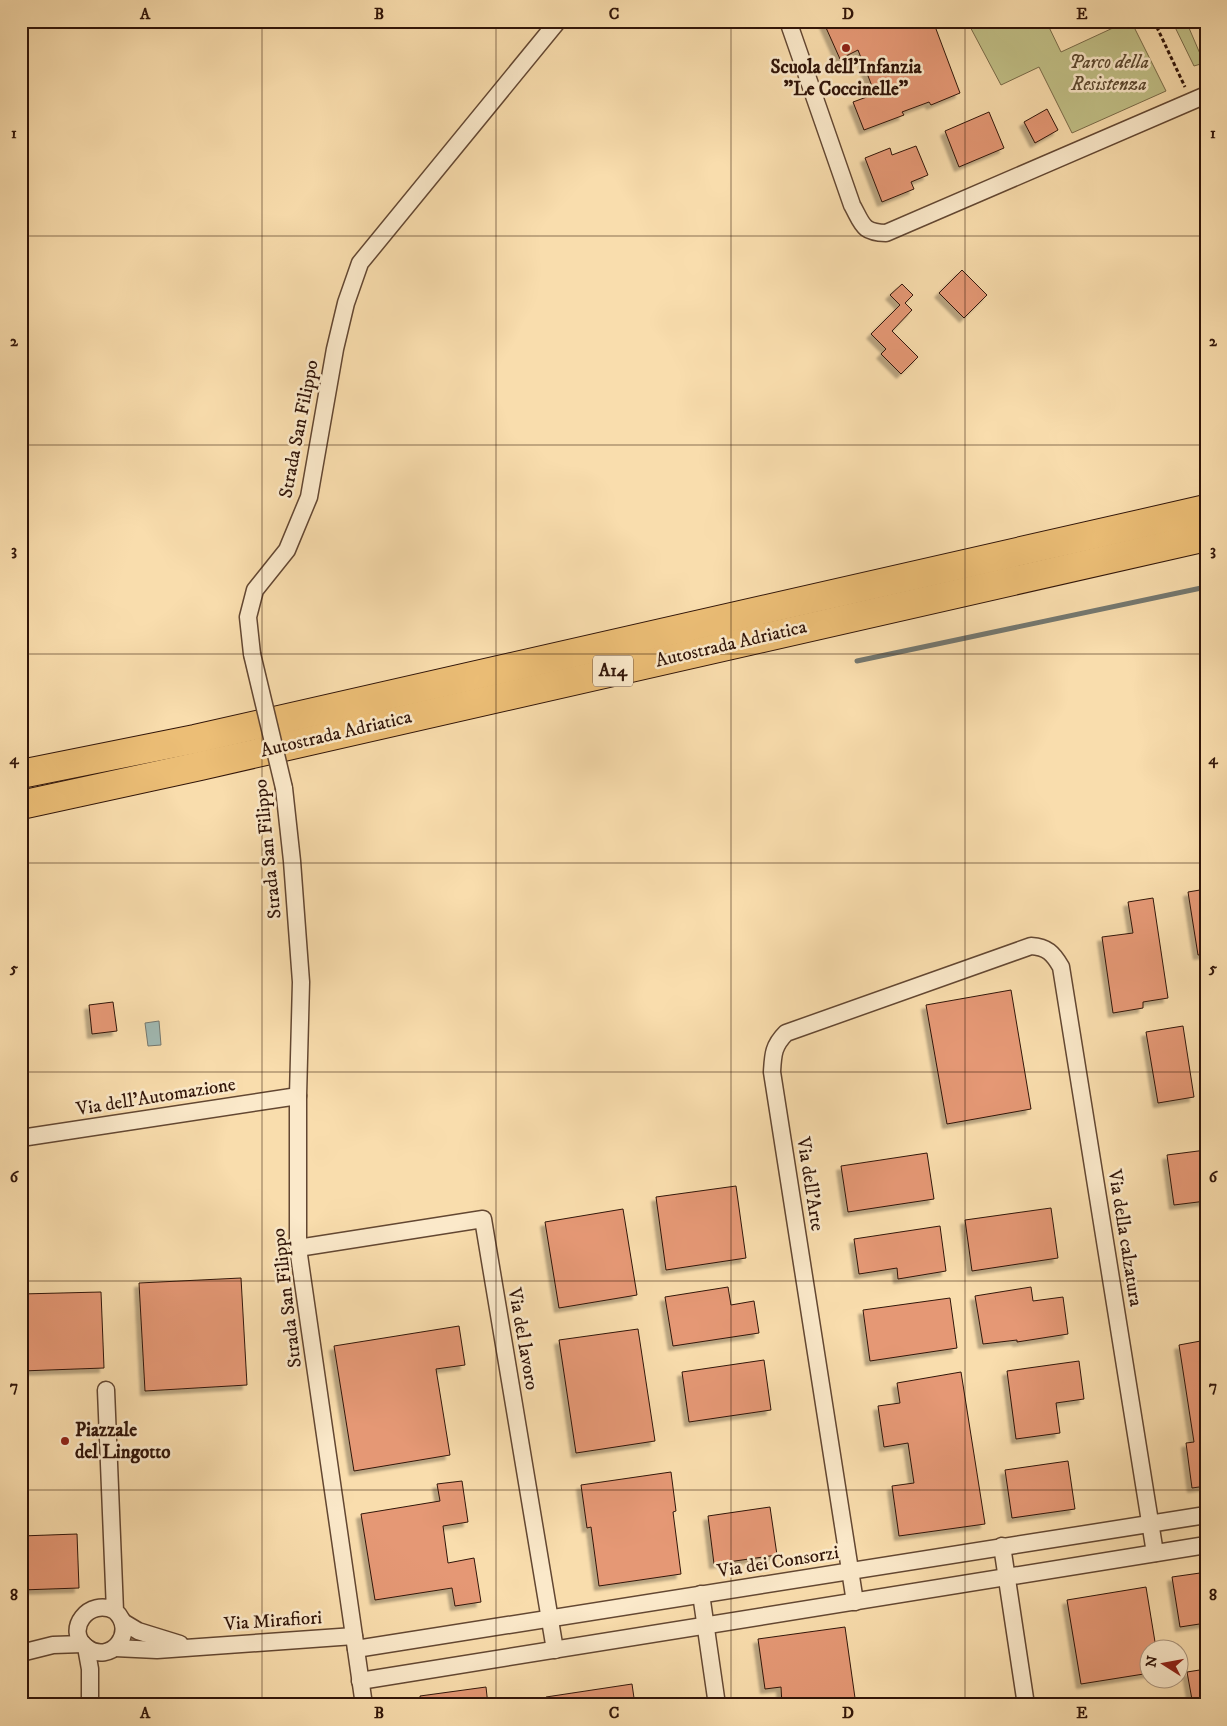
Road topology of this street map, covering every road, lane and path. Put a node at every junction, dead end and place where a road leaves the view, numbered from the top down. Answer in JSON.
{"nodes":[{"id":1,"x":558,"y":21,"type":"edge"},
{"id":2,"x":788,"y":21,"type":"edge"},
{"id":3,"x":1154,"y":21,"type":"edge"},
{"id":4,"x":1198,"y":98,"type":"edge"},
{"id":5,"x":1206,"y":509,"type":"edge"},
{"id":6,"x":1206,"y":537,"type":"edge"},
{"id":7,"x":21,"y":774,"type":"edge"},
{"id":8,"x":21,"y":805,"type":"edge"},
{"id":9,"x":1031,"y":946,"type":"joint"},
{"id":10,"x":298,"y":1096,"type":"junction"},
{"id":11,"x":21,"y":1138,"type":"edge"},
{"id":12,"x":298,"y":1248,"type":"junction"},
{"id":13,"x":106,"y":1390,"type":"dead end"},
{"id":14,"x":1206,"y":1515,"type":"edge"},
{"id":15,"x":1151,"y":1524,"type":"junction"},
{"id":16,"x":1206,"y":1545,"type":"edge"},
{"id":17,"x":1002,"y":1546,"type":"junction"},
{"id":18,"x":1155,"y":1553,"type":"junction"},
{"id":19,"x":850,"y":1571,"type":"junction"},
{"id":20,"x":1007,"y":1577,"type":"junction"},
{"id":21,"x":700,"y":1594,"type":"junction"},
{"id":22,"x":855,"y":1602,"type":"junction"},
{"id":23,"x":114,"y":1609,"type":"junction"},
{"id":24,"x":550,"y":1618,"type":"junction"},
{"id":25,"x":80,"y":1622,"type":"junction"},
{"id":26,"x":705,"y":1626,"type":"junction"},
{"id":27,"x":355,"y":1643,"type":"junction"},
{"id":28,"x":53,"y":1645,"type":"junction"},
{"id":29,"x":195,"y":1647,"type":"junction"},
{"id":30,"x":96,"y":1648,"type":"junction"},
{"id":31,"x":555,"y":1650,"type":"junction"},
{"id":32,"x":21,"y":1653,"type":"edge"},
{"id":33,"x":360,"y":1681,"type":"junction"},
{"id":34,"x":90,"y":1705,"type":"edge"},
{"id":35,"x":364,"y":1705,"type":"edge"},
{"id":36,"x":717,"y":1705,"type":"edge"},
{"id":37,"x":1026,"y":1705,"type":"edge"}],
"edges":[{"from":1,"to":10,"type":"street","name":"Strada San Filippo","bridge":true},
{"from":2,"to":4,"type":"street"},
{"from":3,"to":4,"type":"path"},
{"from":5,"to":7,"type":"highway","name":"Autostrada Adriatica","number":"A14"},
{"from":6,"to":8,"type":"highway","name":"Autostrada Adriatica","number":"A14"},
{"from":9,"to":15,"type":"street","name":"Via della calzatura"},
{"from":9,"to":19,"type":"street","name":"Via dell'Arte"},
{"from":10,"to":11,"type":"street","name":"Via dell'Automazione"},
{"from":10,"to":12,"type":"street","name":"Strada San Filippo"},
{"from":12,"to":24,"type":"street","name":"Via del lavoro"},
{"from":12,"to":27,"type":"street","name":"Strada San Filippo"},
{"from":13,"to":23,"type":"street"},
{"from":14,"to":15,"type":"street","name":"Via dei Consorzi"},
{"from":15,"to":17,"type":"street","name":"Via dei Consorzi"},
{"from":15,"to":18,"type":"street","name":"Via della calzatura"},
{"from":16,"to":18,"type":"street"},
{"from":17,"to":19,"type":"street","name":"Via dei Consorzi"},
{"from":17,"to":20,"type":"street"},
{"from":18,"to":20,"type":"street"},
{"from":19,"to":21,"type":"street","name":"Via dei Consorzi"},
{"from":19,"to":22,"type":"street","name":"Via dell'Arte"},
{"from":20,"to":22,"type":"street"},
{"from":20,"to":37,"type":"street"},
{"from":21,"to":24,"type":"street","name":"Via dei Consorzi"},
{"from":21,"to":26,"type":"street"},
{"from":22,"to":26,"type":"street"},
{"from":23,"to":25,"type":"street"},
{"from":23,"to":29,"type":"street","name":"Via Mirafiori"},
{"from":23,"to":30,"type":"street"},
{"from":24,"to":27,"type":"street","name":"Via dei Consorzi"},
{"from":24,"to":31,"type":"street","name":"Via del lavoro"},
{"from":25,"to":28,"type":"street","name":"Via Mirafiori"},
{"from":25,"to":30,"type":"street"},
{"from":26,"to":31,"type":"street"},
{"from":26,"to":36,"type":"street"},
{"from":27,"to":29,"type":"street","name":"Via Mirafiori"},
{"from":27,"to":33,"type":"street","name":"Strada San Filippo"},
{"from":28,"to":30,"type":"street","name":"Via Mirafiori"},
{"from":28,"to":32,"type":"street","name":"Via Mirafiori"},
{"from":29,"to":30,"type":"street","name":"Via Mirafiori"},
{"from":30,"to":34,"type":"street"},
{"from":31,"to":33,"type":"street"},
{"from":33,"to":35,"type":"street","name":"Strada San Filippo"}]}
